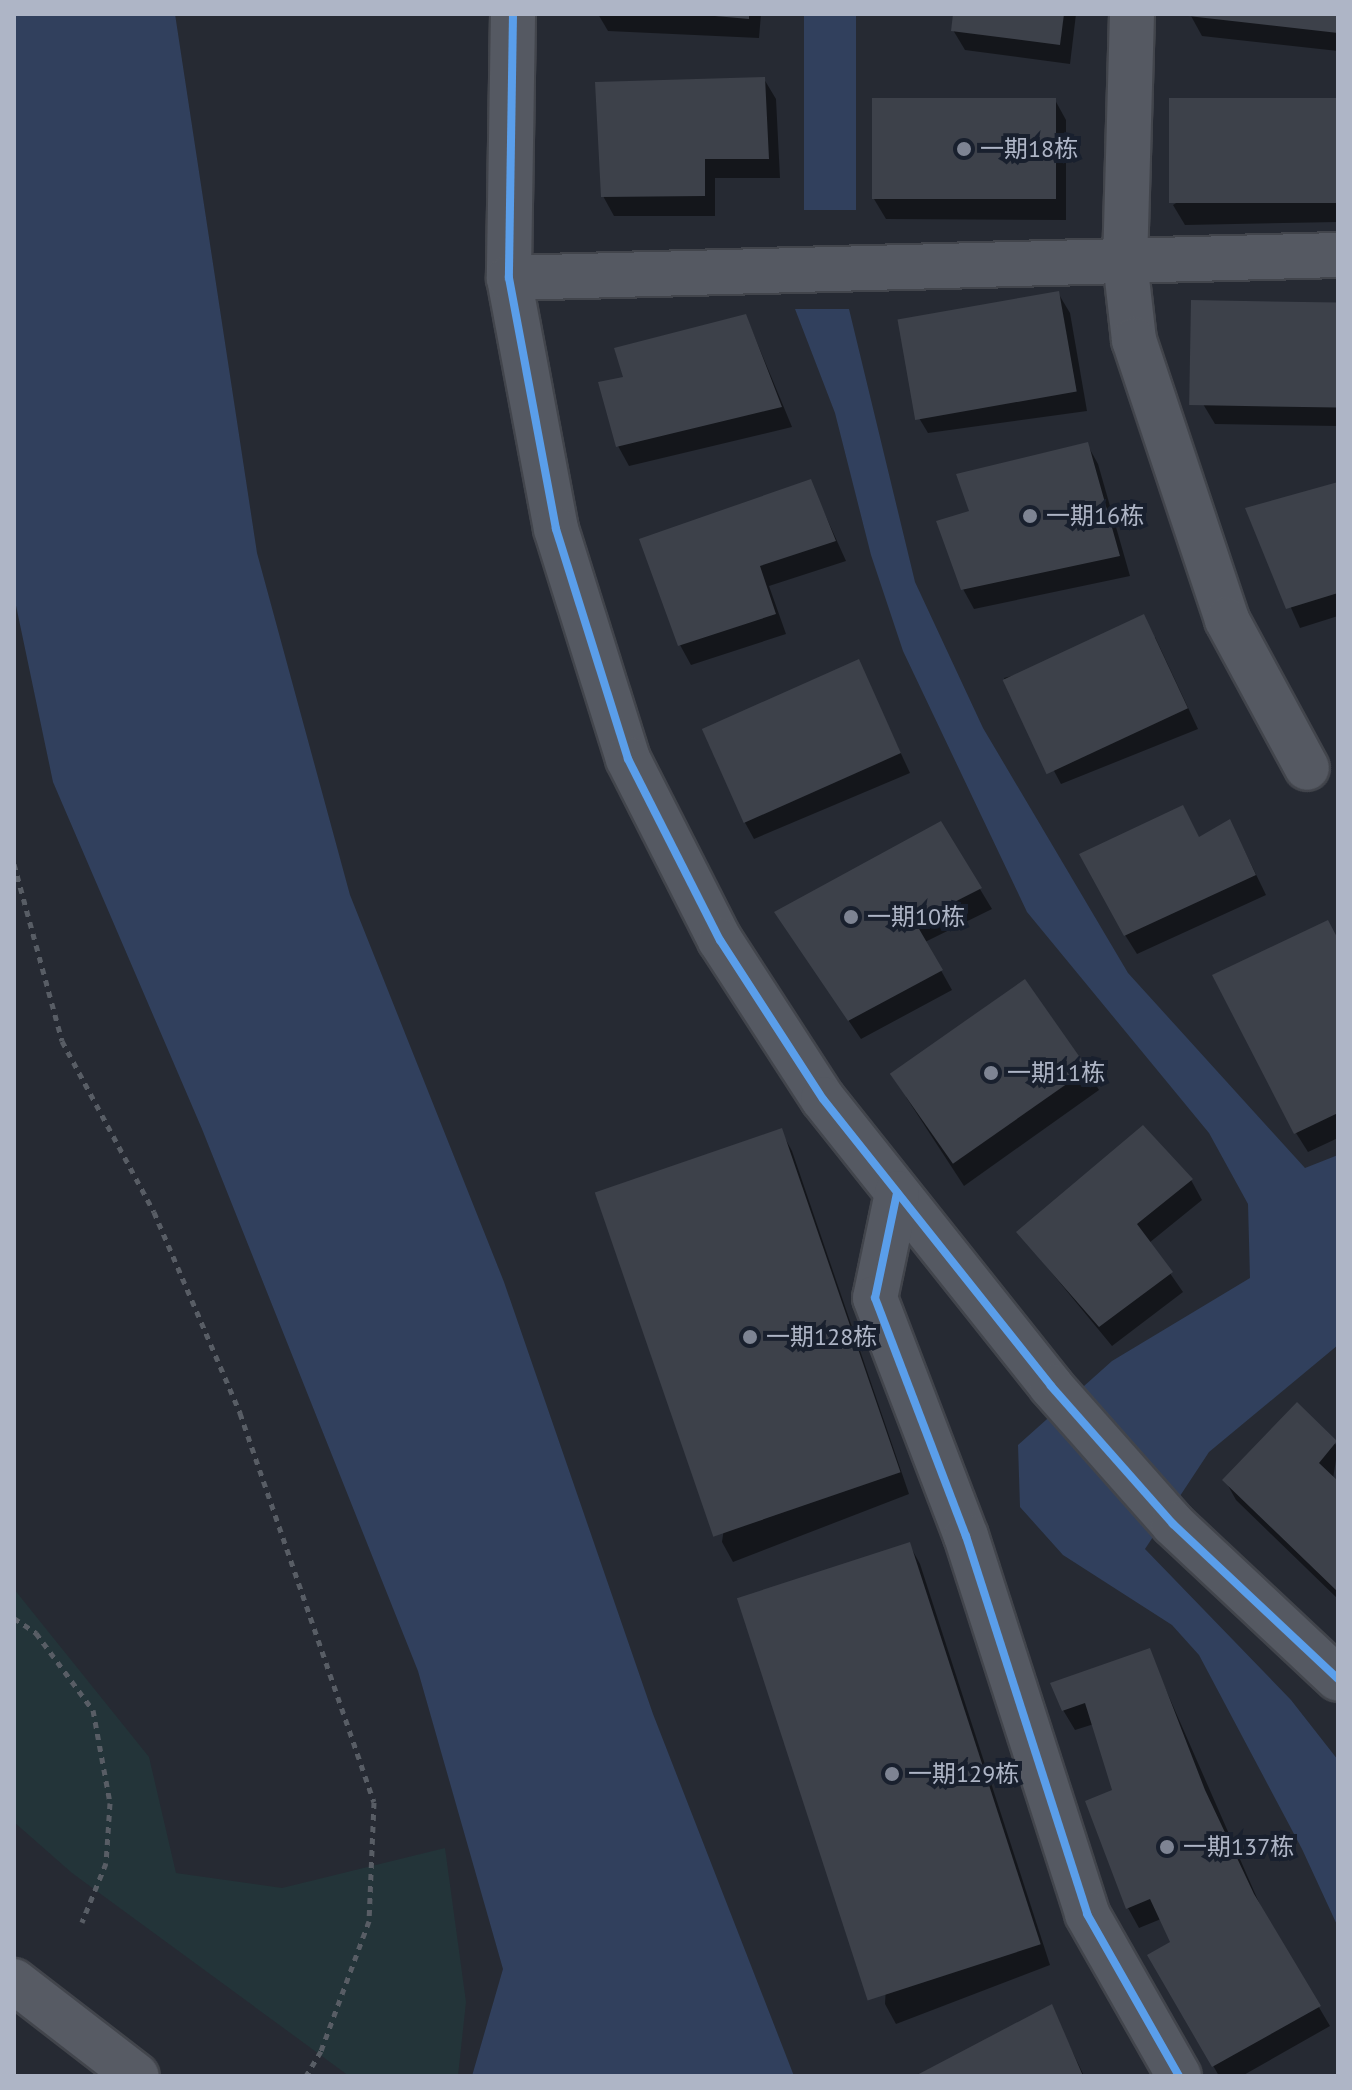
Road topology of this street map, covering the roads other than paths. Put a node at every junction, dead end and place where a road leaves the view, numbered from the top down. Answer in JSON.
{"nodes":[{"id":1,"x":513,"y":14,"type":"edge"},
{"id":2,"x":1132,"y":14,"type":"edge"},
{"id":3,"x":1338,"y":255,"type":"edge"},
{"id":4,"x":1125,"y":261,"type":"junction"},
{"id":5,"x":509,"y":278,"type":"junction"},
{"id":6,"x":1307,"y":768,"type":"dead end"},
{"id":7,"x":897,"y":1193,"type":"junction"},
{"id":8,"x":1338,"y":1679,"type":"edge"},
{"id":9,"x":14,"y":1981,"type":"edge"},
{"id":10,"x":137,"y":2076,"type":"edge"},
{"id":11,"x":1179,"y":2076,"type":"edge"}],
"edges":[{"from":1,"to":5,"type":"street"},
{"from":2,"to":4,"type":"street"},
{"from":3,"to":4,"type":"street"},
{"from":4,"to":5,"type":"street"},
{"from":4,"to":6,"type":"street"},
{"from":5,"to":7,"type":"street"},
{"from":7,"to":8,"type":"street"},
{"from":7,"to":11,"type":"street"},
{"from":9,"to":10,"type":"main road"}]}
